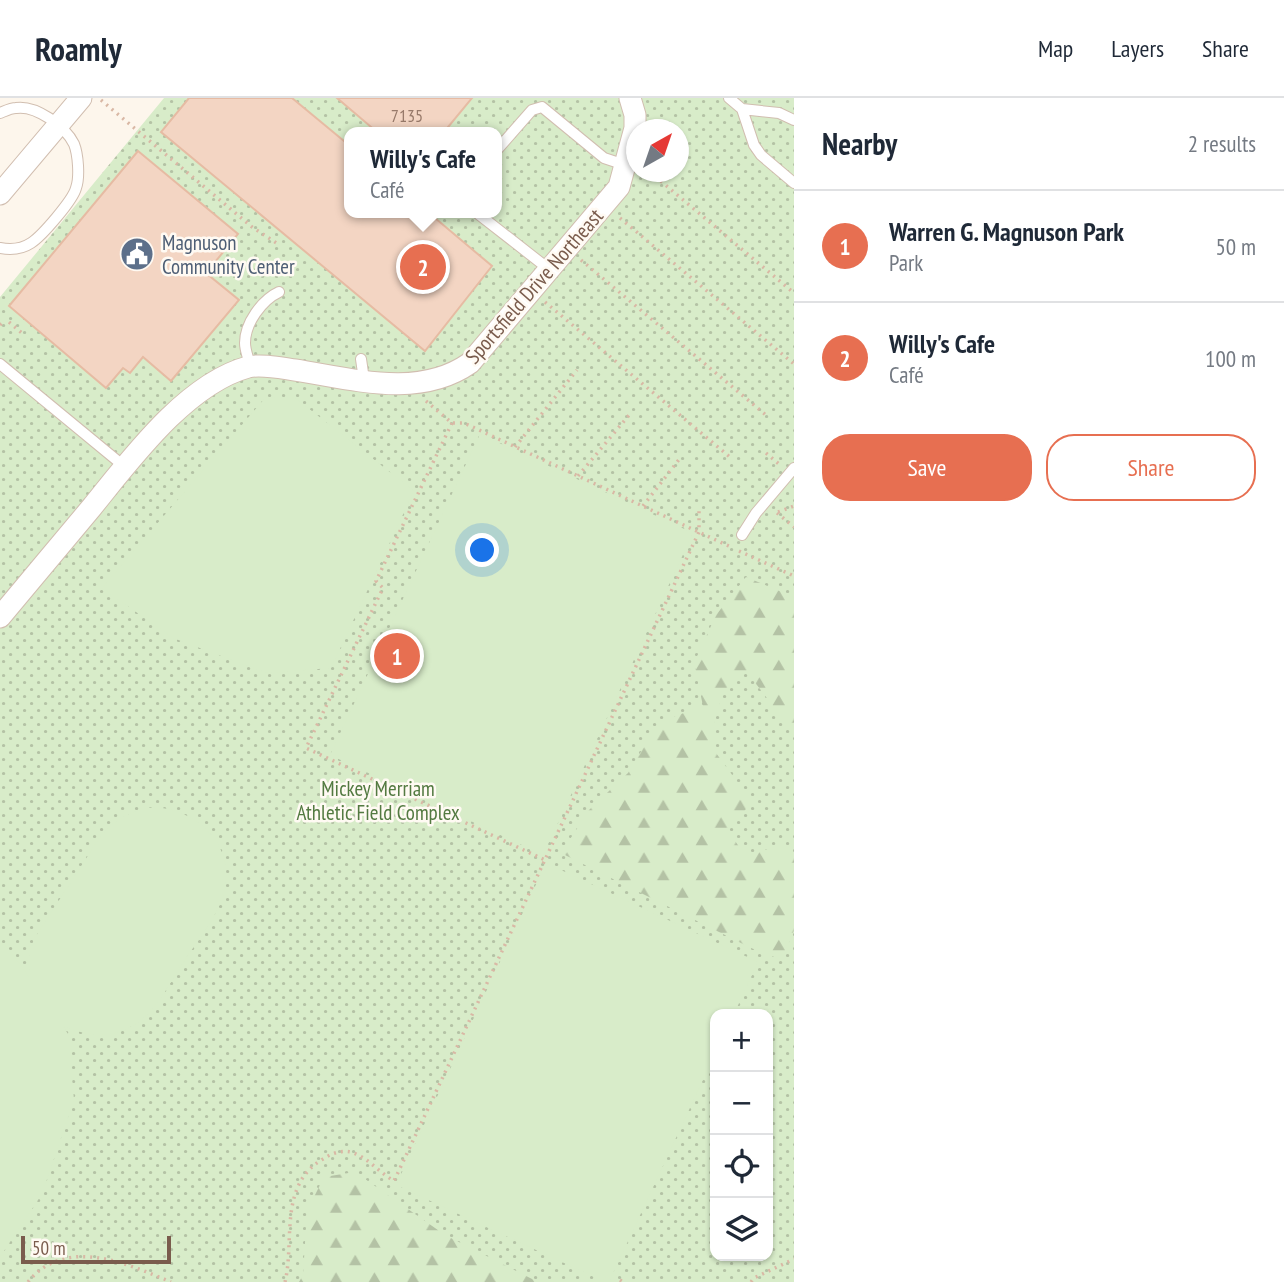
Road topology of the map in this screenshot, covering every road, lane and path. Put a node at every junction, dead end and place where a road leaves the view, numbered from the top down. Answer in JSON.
{"nodes":[{"id":1,"x":630,"y":98,"type":"edge"},
{"id":2,"x":729,"y":98,"type":"edge"},
{"id":3,"x":91,"y":99,"type":"edge"},
{"id":4,"x":742,"y":109,"type":"junction"},
{"id":5,"x":0,"y":113,"type":"edge"},
{"id":6,"x":794,"y":120,"type":"edge"},
{"id":7,"x":59,"y":125,"type":"junction"},
{"id":8,"x":502,"y":143,"type":"edge"},
{"id":9,"x":625,"y":165,"type":"junction"},
{"id":10,"x":662,"y":182,"type":"edge"},
{"id":11,"x":794,"y":183,"type":"edge"},
{"id":12,"x":0,"y":194,"type":"edge"},
{"id":13,"x":613,"y":212,"type":"dead end"},
{"id":14,"x":483,"y":218,"type":"edge"},
{"id":15,"x":278,"y":244,"type":"dead end"},
{"id":16,"x":0,"y":248,"type":"edge"},
{"id":17,"x":576,"y":256,"type":"dead end"},
{"id":18,"x":550,"y":270,"type":"junction"},
{"id":19,"x":279,"y":292,"type":"dead end"},
{"id":20,"x":794,"y":293,"type":"edge"},
{"id":21,"x":540,"y":298,"type":"dead end"},
{"id":22,"x":0,"y":325,"type":"edge"},
{"id":23,"x":23,"y":334,"type":"dead end"},
{"id":24,"x":0,"y":364,"type":"edge"},
{"id":25,"x":794,"y":364,"type":"edge"},
{"id":26,"x":250,"y":366,"type":"junction"},
{"id":27,"x":577,"y":370,"type":"dead end"},
{"id":28,"x":418,"y":395,"type":"dead end"},
{"id":29,"x":630,"y":414,"type":"dead end"},
{"id":30,"x":766,"y":416,"type":"dead end"},
{"id":31,"x":452,"y":423,"type":"junction"},
{"id":32,"x":515,"y":447,"type":"junction"},
{"id":33,"x":766,"y":453,"type":"dead end"},
{"id":34,"x":681,"y":457,"type":"dead end"},
{"id":35,"x":731,"y":458,"type":"dead end"},
{"id":36,"x":779,"y":464,"type":"dead end"},
{"id":37,"x":125,"y":467,"type":"junction"},
{"id":38,"x":794,"y":468,"type":"edge"},
{"id":39,"x":578,"y":476,"type":"junction"},
{"id":40,"x":643,"y":506,"type":"junction"},
{"id":41,"x":794,"y":506,"type":"edge"},
{"id":42,"x":699,"y":509,"type":"dead end"},
{"id":43,"x":794,"y":527,"type":"edge"},
{"id":44,"x":699,"y":532,"type":"junction"},
{"id":45,"x":742,"y":535,"type":"joint"},
{"id":46,"x":734,"y":548,"type":"junction"},
{"id":47,"x":794,"y":576,"type":"edge"},
{"id":48,"x":0,"y":617,"type":"edge"},
{"id":49,"x":545,"y":860,"type":"junction"},
{"id":50,"x":794,"y":1259,"type":"edge"},
{"id":51,"x":28,"y":1282,"type":"edge"},
{"id":52,"x":170,"y":1282,"type":"edge"},
{"id":53,"x":285,"y":1282,"type":"edge"},
{"id":54,"x":751,"y":1282,"type":"edge"}],
"edges":[{"from":1,"to":9,"type":"street","name":"Sportsfield Drive Northeast"},
{"from":2,"to":4,"type":"lane"},
{"from":3,"to":7,"type":"street"},
{"from":3,"to":15,"type":"path"},
{"from":4,"to":6,"type":"lane"},
{"from":4,"to":11,"type":"lane"},
{"from":5,"to":7,"type":"lane"},
{"from":7,"to":12,"type":"street"},
{"from":7,"to":16,"type":"lane"},
{"from":8,"to":9,"type":"lane"},
{"from":9,"to":18,"type":"street","name":"Sportsfield Drive Northeast"},
{"from":10,"to":20,"type":"path"},
{"from":13,"to":25,"type":"path"},
{"from":14,"to":18,"type":"lane"},
{"from":17,"to":30,"type":"path"},
{"from":18,"to":26,"type":"street","name":"Sportsfield Drive Northeast"},
{"from":19,"to":26,"type":"lane"},
{"from":21,"to":35,"type":"path"},
{"from":22,"to":23,"type":"path"},
{"from":24,"to":37,"type":"lane"},
{"from":26,"to":37,"type":"street","name":"Sportsfield Drive Northeast"},
{"from":27,"to":32,"type":"path"},
{"from":28,"to":31,"type":"path"},
{"from":29,"to":39,"type":"path"},
{"from":31,"to":32,"type":"path"},
{"from":31,"to":49,"type":"path"},
{"from":32,"to":39,"type":"path"},
{"from":33,"to":36,"type":"path"},
{"from":34,"to":40,"type":"path"},
{"from":37,"to":48,"type":"street","name":"Sportsfield Drive Northeast"},
{"from":38,"to":45,"type":"lane"},
{"from":39,"to":40,"type":"path"},
{"from":40,"to":44,"type":"path"},
{"from":41,"to":43,"type":"path"},
{"from":42,"to":44,"type":"path"},
{"from":44,"to":46,"type":"path"},
{"from":44,"to":49,"type":"path"},
{"from":45,"to":46,"type":"path"},
{"from":46,"to":47,"type":"path"},
{"from":49,"to":53,"type":"path"},
{"from":50,"to":54,"type":"path"},
{"from":51,"to":52,"type":"path"}]}
